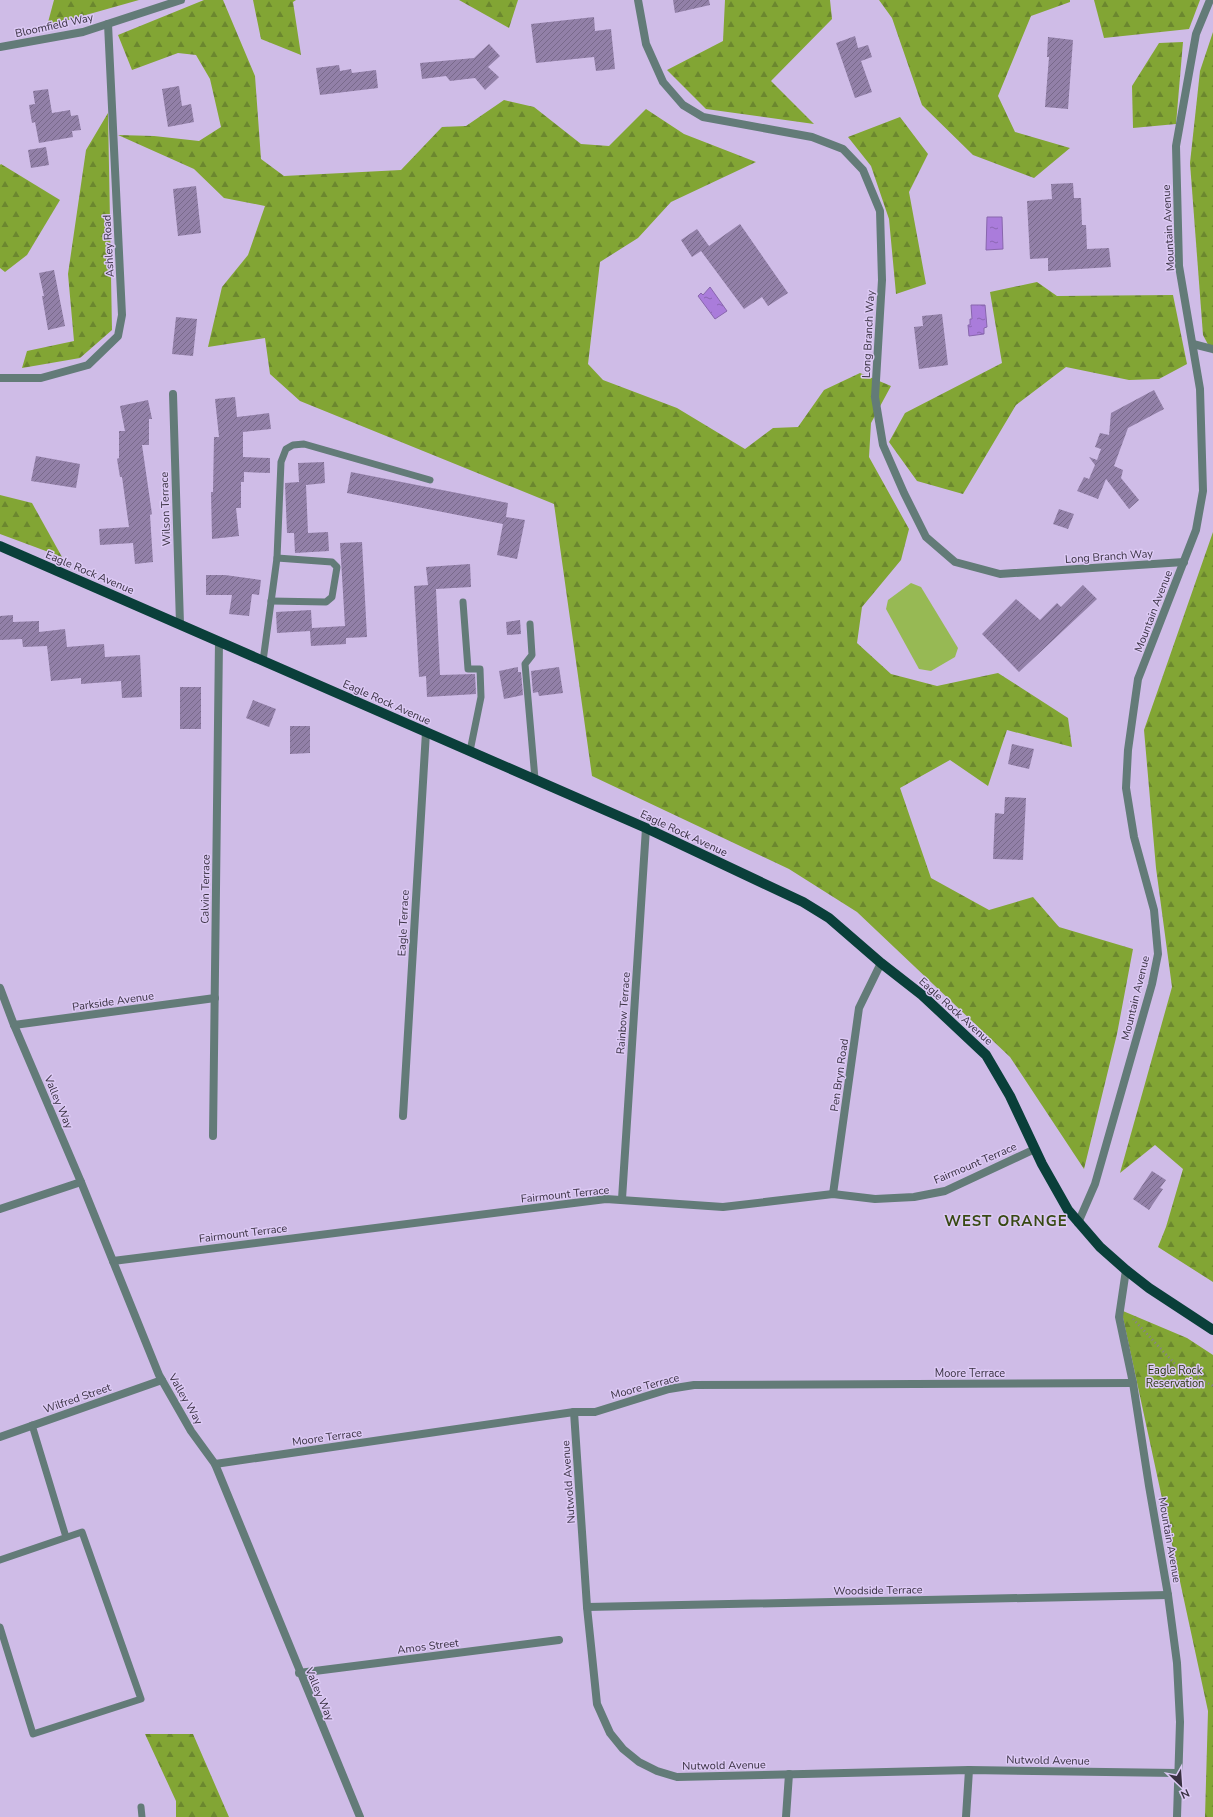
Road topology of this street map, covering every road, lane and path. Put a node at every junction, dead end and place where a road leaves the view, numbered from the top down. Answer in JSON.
{"nodes":[{"id":1,"x":180,"y":0,"type":"edge"},
{"id":2,"x":638,"y":0,"type":"edge"},
{"id":3,"x":1210,"y":0,"type":"edge"},
{"id":4,"x":108,"y":24,"type":"junction"},
{"id":5,"x":0,"y":47,"type":"edge"},
{"id":6,"x":1193,"y":344,"type":"junction"},
{"id":7,"x":1213,"y":349,"type":"edge"},
{"id":8,"x":0,"y":378,"type":"edge"},
{"id":9,"x":173,"y":394,"type":"dead end"},
{"id":10,"x":430,"y":480,"type":"dead end"},
{"id":11,"x":0,"y":546,"type":"edge"},
{"id":12,"x":277,"y":558,"type":"junction"},
{"id":13,"x":1184,"y":562,"type":"junction"},
{"id":14,"x":271,"y":601,"type":"junction"},
{"id":15,"x":463,"y":602,"type":"dead end"},
{"id":16,"x":180,"y":624,"type":"junction"},
{"id":17,"x":530,"y":624,"type":"dead end"},
{"id":18,"x":219,"y":641,"type":"junction"},
{"id":19,"x":263,"y":661,"type":"junction"},
{"id":20,"x":426,"y":732,"type":"junction"},
{"id":21,"x":470,"y":751,"type":"junction"},
{"id":22,"x":534,"y":779,"type":"junction"},
{"id":23,"x":646,"y":828,"type":"junction"},
{"id":24,"x":881,"y":963,"type":"junction"},
{"id":25,"x":0,"y":988,"type":"edge"},
{"id":26,"x":215,"y":998,"type":"junction"},
{"id":27,"x":14,"y":1025,"type":"junction"},
{"id":28,"x":403,"y":1116,"type":"dead end"},
{"id":29,"x":212,"y":1136,"type":"dead end"},
{"id":30,"x":1035,"y":1149,"type":"junction"},
{"id":31,"x":81,"y":1182,"type":"junction"},
{"id":32,"x":833,"y":1194,"type":"junction"},
{"id":33,"x":622,"y":1199,"type":"junction"},
{"id":34,"x":0,"y":1209,"type":"edge"},
{"id":35,"x":1078,"y":1223,"type":"junction"},
{"id":36,"x":113,"y":1261,"type":"junction"},
{"id":37,"x":1126,"y":1270,"type":"junction"},
{"id":38,"x":1133,"y":1319,"type":"dead end"},
{"id":39,"x":1213,"y":1330,"type":"edge"},
{"id":40,"x":162,"y":1380,"type":"junction"},
{"id":41,"x":1133,"y":1383,"type":"junction"},
{"id":42,"x":1213,"y":1386,"type":"edge"},
{"id":43,"x":574,"y":1412,"type":"junction"},
{"id":44,"x":32,"y":1425,"type":"junction"},
{"id":45,"x":0,"y":1437,"type":"edge"},
{"id":46,"x":214,"y":1464,"type":"junction"},
{"id":47,"x":66,"y":1537,"type":"junction"},
{"id":48,"x":0,"y":1560,"type":"edge"},
{"id":49,"x":1168,"y":1595,"type":"junction"},
{"id":50,"x":587,"y":1607,"type":"junction"},
{"id":51,"x":0,"y":1627,"type":"edge"},
{"id":52,"x":559,"y":1640,"type":"dead end"},
{"id":53,"x":300,"y":1673,"type":"junction"},
{"id":54,"x":969,"y":1770,"type":"junction"},
{"id":55,"x":1177,"y":1773,"type":"junction"},
{"id":56,"x":789,"y":1774,"type":"junction"},
{"id":57,"x":141,"y":1807,"type":"dead end"},
{"id":58,"x":142,"y":1817,"type":"edge"},
{"id":59,"x":360,"y":1817,"type":"edge"},
{"id":60,"x":786,"y":1817,"type":"edge"},
{"id":61,"x":966,"y":1817,"type":"edge"},
{"id":62,"x":1177,"y":1817,"type":"edge"}],
"edges":[{"from":1,"to":4,"type":"street","name":"Bloomfield Way"},
{"from":2,"to":13,"type":"street","name":"Long Branch Way"},
{"from":3,"to":6,"type":"street","name":"Mountain Avenue"},
{"from":4,"to":5,"type":"street","name":"Bloomfield Way"},
{"from":4,"to":8,"type":"street","name":"Ashley Road"},
{"from":6,"to":7,"type":"street"},
{"from":6,"to":13,"type":"street","name":"Mountain Avenue"},
{"from":9,"to":16,"type":"street","name":"Wilson Terrace"},
{"from":10,"to":12,"type":"lane"},
{"from":11,"to":16,"type":"main road","name":"Eagle Rock Avenue"},
{"from":12,"to":14,"type":"lane"},
{"from":12,"to":14,"type":"lane"},
{"from":13,"to":35,"type":"street","name":"Mountain Avenue"},
{"from":14,"to":19,"type":"lane"},
{"from":15,"to":21,"type":"lane"},
{"from":16,"to":18,"type":"main road","name":"Eagle Rock Avenue"},
{"from":17,"to":22,"type":"lane"},
{"from":18,"to":19,"type":"main road","name":"Eagle Rock Avenue"},
{"from":18,"to":26,"type":"street","name":"Calvin Terrace"},
{"from":19,"to":20,"type":"main road","name":"Eagle Rock Avenue"},
{"from":20,"to":21,"type":"main road","name":"Eagle Rock Avenue"},
{"from":20,"to":28,"type":"street","name":"Eagle Terrace"},
{"from":21,"to":22,"type":"main road","name":"Eagle Rock Avenue"},
{"from":22,"to":23,"type":"main road","name":"Eagle Rock Avenue"},
{"from":23,"to":24,"type":"main road","name":"Eagle Rock Avenue"},
{"from":23,"to":33,"type":"street","name":"Rainbow Terrace"},
{"from":24,"to":30,"type":"main road","name":"Eagle Rock Avenue"},
{"from":24,"to":32,"type":"street","name":"Pen Bryn Road"},
{"from":25,"to":27,"type":"street","name":"Valley Way"},
{"from":26,"to":27,"type":"street","name":"Parkside Avenue"},
{"from":26,"to":29,"type":"street","name":"Calvin Terrace"},
{"from":27,"to":31,"type":"street","name":"Valley Way"},
{"from":30,"to":32,"type":"street","name":"Fairmount Terrace"},
{"from":30,"to":35,"type":"main road","name":"Eagle Rock Avenue"},
{"from":31,"to":34,"type":"street"},
{"from":31,"to":36,"type":"street","name":"Valley Way"},
{"from":32,"to":33,"type":"street","name":"Fairmount Terrace"},
{"from":33,"to":36,"type":"street","name":"Fairmount Terrace"},
{"from":35,"to":37,"type":"main road","name":"Eagle Rock Avenue"},
{"from":36,"to":40,"type":"street","name":"Valley Way"},
{"from":37,"to":39,"type":"main road","name":"Eagle Rock Avenue"},
{"from":37,"to":41,"type":"street","name":"Mountain Avenue"},
{"from":38,"to":42,"type":"path"},
{"from":40,"to":44,"type":"street","name":"Wilfred Street"},
{"from":40,"to":46,"type":"street","name":"Valley Way"},
{"from":41,"to":43,"type":"street","name":"Moore Terrace"},
{"from":41,"to":49,"type":"street","name":"Mountain Avenue"},
{"from":43,"to":46,"type":"street","name":"Moore Terrace"},
{"from":43,"to":50,"type":"street","name":"Nutwold Avenue"},
{"from":44,"to":45,"type":"street","name":"Wilfred Street"},
{"from":44,"to":47,"type":"lane"},
{"from":46,"to":53,"type":"street","name":"Valley Way"},
{"from":47,"to":48,"type":"lane"},
{"from":47,"to":51,"type":"lane"},
{"from":49,"to":50,"type":"street","name":"Woodside Terrace"},
{"from":49,"to":55,"type":"street","name":"Mountain Avenue"},
{"from":50,"to":56,"type":"street","name":"Nutwold Avenue"},
{"from":52,"to":53,"type":"street","name":"Amos Street"},
{"from":53,"to":59,"type":"street","name":"Valley Way"},
{"from":54,"to":55,"type":"street","name":"Nutwold Avenue"},
{"from":54,"to":56,"type":"street","name":"Nutwold Avenue"},
{"from":54,"to":61,"type":"street"},
{"from":55,"to":62,"type":"street","name":"Mountain Avenue"},
{"from":56,"to":60,"type":"street"},
{"from":57,"to":58,"type":"lane"}]}
